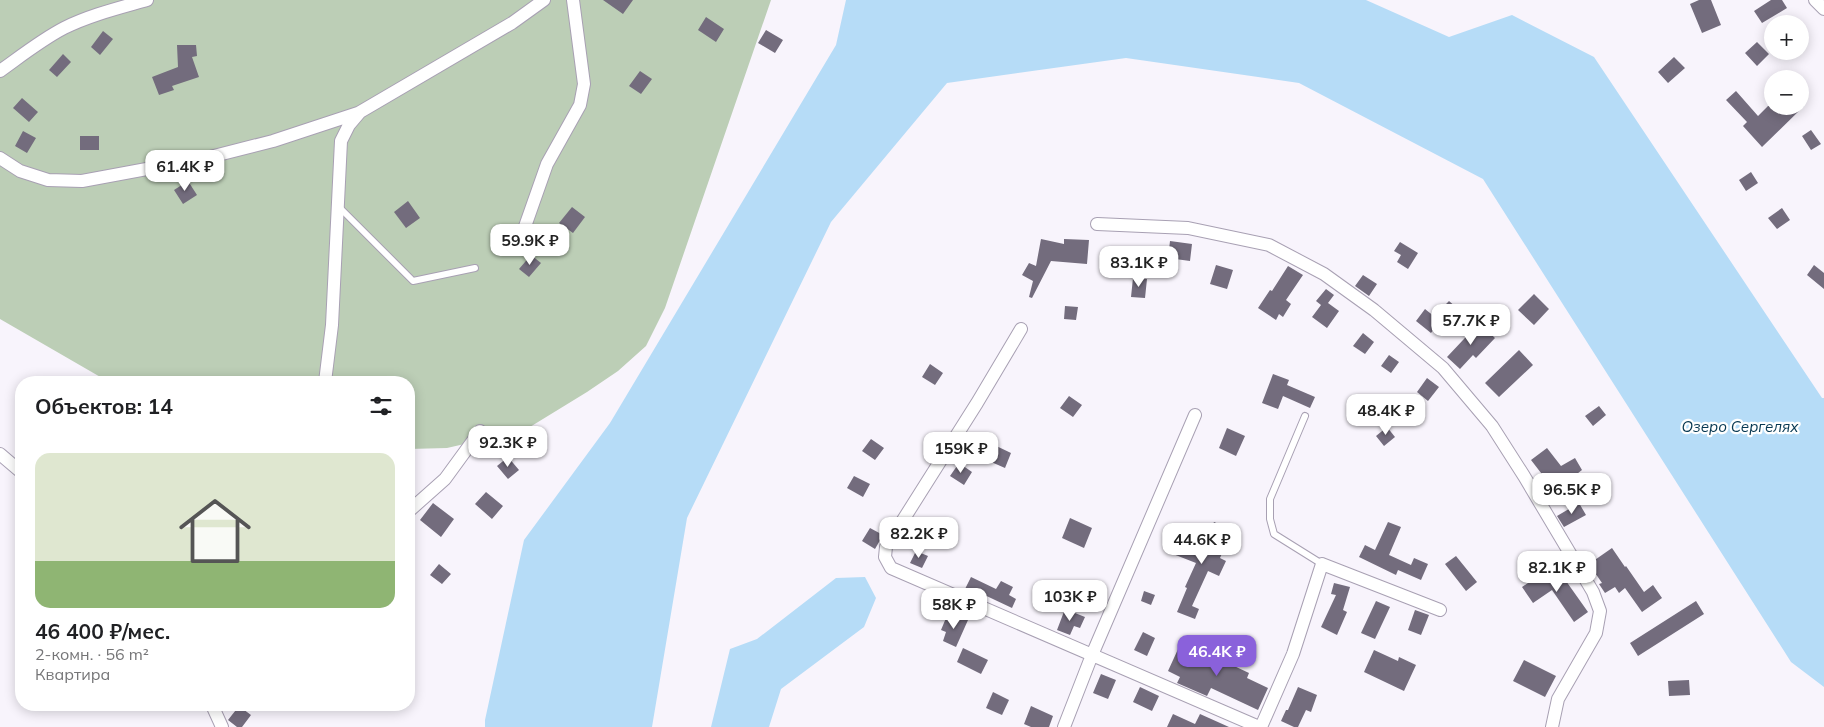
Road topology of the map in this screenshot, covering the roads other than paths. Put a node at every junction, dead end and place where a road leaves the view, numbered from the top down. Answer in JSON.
{"nodes":[{"id":1,"x":147,"y":0,"type":"edge"},
{"id":2,"x":544,"y":0,"type":"edge"},
{"id":3,"x":574,"y":0,"type":"edge"},
{"id":4,"x":1815,"y":0,"type":"edge"},
{"id":5,"x":1824,"y":8,"type":"edge"},
{"id":6,"x":0,"y":71,"type":"edge"},
{"id":7,"x":360,"y":112,"type":"junction"},
{"id":8,"x":0,"y":158,"type":"edge"},
{"id":9,"x":339,"y":207,"type":"junction"},
{"id":10,"x":1097,"y":224,"type":"dead end"},
{"id":11,"x":522,"y":235,"type":"dead end"},
{"id":12,"x":475,"y":268,"type":"dead end"},
{"id":13,"x":1021,"y":329,"type":"dead end"},
{"id":14,"x":325,"y":376,"type":"edge"},
{"id":15,"x":1195,"y":415,"type":"dead end"},
{"id":16,"x":1305,"y":416,"type":"dead end"},
{"id":17,"x":480,"y":431,"type":"dead end"},
{"id":18,"x":0,"y":454,"type":"edge"},
{"id":19,"x":15,"y":467,"type":"edge"},
{"id":20,"x":415,"y":506,"type":"edge"},
{"id":21,"x":1322,"y":564,"type":"junction"},
{"id":22,"x":1440,"y":610,"type":"dead end"},
{"id":23,"x":1092,"y":655,"type":"junction"},
{"id":24,"x":215,"y":711,"type":"edge"},
{"id":25,"x":222,"y":727,"type":"edge"},
{"id":26,"x":1064,"y":727,"type":"edge"},
{"id":27,"x":1260,"y":727,"type":"edge"},
{"id":28,"x":1552,"y":727,"type":"edge"}],
"edges":[{"from":1,"to":6,"type":"street"},
{"from":2,"to":7,"type":"street"},
{"from":3,"to":11,"type":"street"},
{"from":4,"to":5,"type":"street"},
{"from":7,"to":8,"type":"street"},
{"from":7,"to":9,"type":"street"},
{"from":9,"to":12,"type":"lane"},
{"from":9,"to":14,"type":"street"},
{"from":10,"to":28,"type":"street"},
{"from":13,"to":23,"type":"street"},
{"from":15,"to":23,"type":"street"},
{"from":16,"to":21,"type":"lane"},
{"from":17,"to":20,"type":"street"},
{"from":18,"to":19,"type":"street"},
{"from":21,"to":22,"type":"street"},
{"from":21,"to":27,"type":"street"},
{"from":23,"to":26,"type":"street"},
{"from":23,"to":27,"type":"street"},
{"from":24,"to":25,"type":"street"}]}
